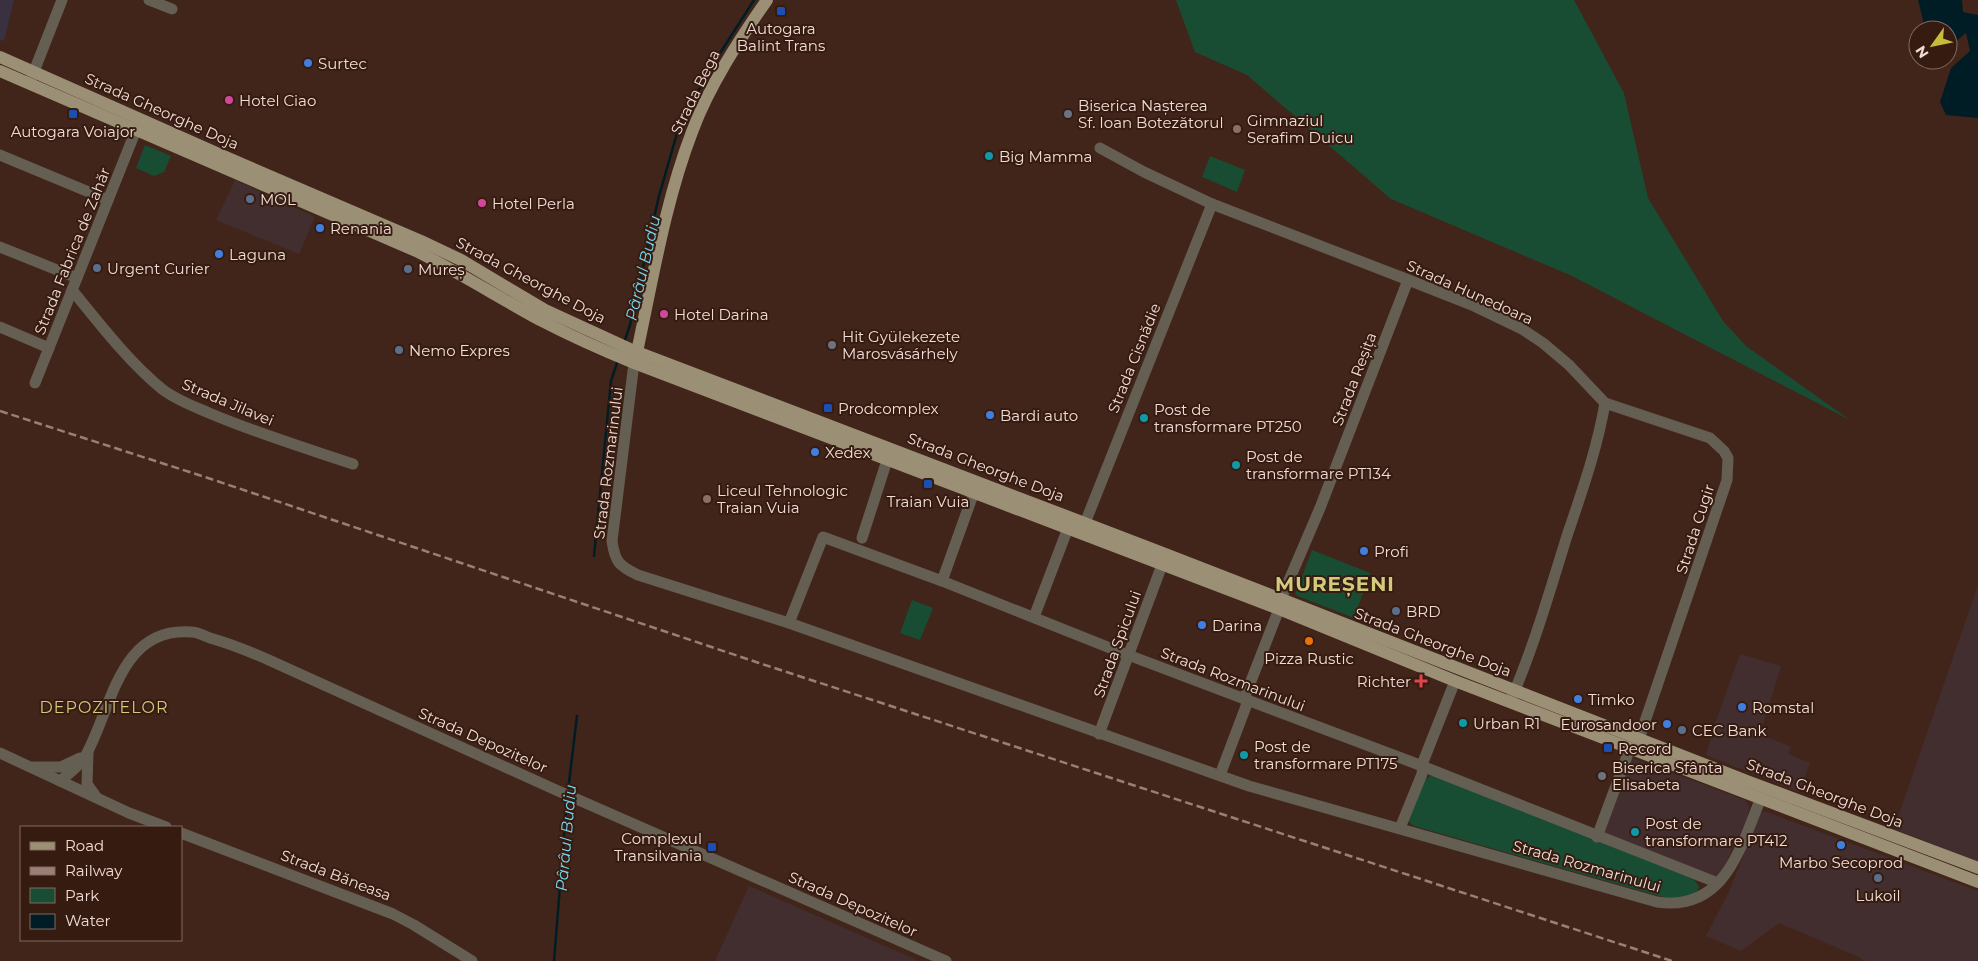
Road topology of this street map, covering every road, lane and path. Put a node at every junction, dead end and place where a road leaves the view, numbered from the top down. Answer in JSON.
{"nodes":[{"id":1,"x":62,"y":0,"type":"edge"},
{"id":2,"x":149,"y":0,"type":"edge"},
{"id":3,"x":766,"y":0,"type":"edge"},
{"id":4,"x":172,"y":9,"type":"dead end"},
{"id":5,"x":0,"y":57,"type":"edge"},
{"id":6,"x":0,"y":72,"type":"edge"},
{"id":7,"x":32,"y":77,"type":"junction"},
{"id":8,"x":136,"y":130,"type":"junction"},
{"id":9,"x":1100,"y":148,"type":"dead end"},
{"id":10,"x":0,"y":155,"type":"edge"},
{"id":11,"x":108,"y":200,"type":"junction"},
{"id":12,"x":1212,"y":204,"type":"junction"},
{"id":13,"x":0,"y":247,"type":"edge"},
{"id":14,"x":77,"y":278,"type":"junction"},
{"id":15,"x":1408,"y":280,"type":"junction"},
{"id":16,"x":72,"y":290,"type":"junction"},
{"id":17,"x":0,"y":327,"type":"edge"},
{"id":18,"x":49,"y":348,"type":"junction"},
{"id":19,"x":615,"y":349,"type":"junction"},
{"id":20,"x":633,"y":357,"type":"junction"},
{"id":21,"x":35,"y":383,"type":"dead end"},
{"id":22,"x":1605,"y":403,"type":"junction"},
{"id":23,"x":889,"y":453,"type":"junction"},
{"id":24,"x":353,"y":464,"type":"dead end"},
{"id":25,"x":974,"y":492,"type":"junction"},
{"id":26,"x":1085,"y":523,"type":"junction"},
{"id":27,"x":1068,"y":528,"type":"junction"},
{"id":28,"x":862,"y":538,"type":"dead end"},
{"id":29,"x":1162,"y":565,"type":"junction"},
{"id":30,"x":942,"y":581,"type":"junction"},
{"id":31,"x":1280,"y":604,"type":"junction"},
{"id":32,"x":1034,"y":617,"type":"junction"},
{"id":33,"x":789,"y":623,"type":"junction"},
{"id":34,"x":1129,"y":655,"type":"junction"},
{"id":35,"x":1455,"y":681,"type":"junction"},
{"id":36,"x":1512,"y":696,"type":"junction"},
{"id":37,"x":1246,"y":700,"type":"junction"},
{"id":38,"x":1099,"y":734,"type":"junction"},
{"id":39,"x":1634,"y":743,"type":"junction"},
{"id":40,"x":0,"y":753,"type":"edge"},
{"id":41,"x":88,"y":753,"type":"junction"},
{"id":42,"x":1422,"y":766,"type":"junction"},
{"id":43,"x":29,"y":768,"type":"junction"},
{"id":44,"x":1220,"y":775,"type":"junction"},
{"id":45,"x":60,"y":782,"type":"junction"},
{"id":46,"x":1761,"y":798,"type":"junction"},
{"id":47,"x":99,"y":800,"type":"junction"},
{"id":48,"x":163,"y":826,"type":"edge"},
{"id":49,"x":1400,"y":828,"type":"junction"},
{"id":50,"x":182,"y":833,"type":"edge"},
{"id":51,"x":1597,"y":837,"type":"junction"},
{"id":52,"x":1978,"y":868,"type":"edge"},
{"id":53,"x":1978,"y":882,"type":"edge"},
{"id":54,"x":1718,"y":883,"type":"junction"},
{"id":55,"x":472,"y":961,"type":"edge"},
{"id":56,"x":946,"y":961,"type":"edge"}],
"edges":[{"from":1,"to":7,"type":"street"},
{"from":2,"to":4,"type":"street"},
{"from":3,"to":20,"type":"main road","name":"Strada Bega"},
{"from":5,"to":7,"type":"main road","name":"Strada Gheorghe Doja"},
{"from":6,"to":7,"type":"main road","name":"Strada Gheorghe Doja"},
{"from":7,"to":8,"type":"main road","name":"Strada Gheorghe Doja"},
{"from":7,"to":19,"type":"main road","name":"Strada Gheorghe Doja"},
{"from":8,"to":11,"type":"street","name":"Strada Fabrica de Zahăr"},
{"from":8,"to":19,"type":"main road","name":"Strada Gheorghe Doja"},
{"from":9,"to":12,"type":"street","name":"Strada Hunedoara"},
{"from":10,"to":11,"type":"street"},
{"from":11,"to":14,"type":"street","name":"Strada Fabrica de Zahăr"},
{"from":12,"to":15,"type":"street","name":"Strada Hunedoara"},
{"from":12,"to":26,"type":"street","name":"Strada Cisnădie"},
{"from":13,"to":14,"type":"street"},
{"from":14,"to":16,"type":"street","name":"Strada Fabrica de Zahăr"},
{"from":15,"to":22,"type":"street","name":"Strada Hunedoara"},
{"from":15,"to":31,"type":"street","name":"Strada Reșița"},
{"from":16,"to":18,"type":"street","name":"Strada Fabrica de Zahăr"},
{"from":16,"to":24,"type":"street","name":"Strada Jilavei"},
{"from":17,"to":18,"type":"street"},
{"from":18,"to":21,"type":"street","name":"Strada Fabrica de Zahăr"},
{"from":19,"to":20,"type":"main road","name":"Strada Gheorghe Doja"},
{"from":20,"to":23,"type":"main road","name":"Strada Gheorghe Doja"},
{"from":20,"to":33,"type":"street","name":"Strada Rozmarinului"},
{"from":22,"to":36,"type":"street"},
{"from":22,"to":39,"type":"street","name":"Strada Cugir"},
{"from":23,"to":25,"type":"main road","name":"Strada Gheorghe Doja"},
{"from":23,"to":26,"type":"main road","name":"Strada Gheorghe Doja"},
{"from":23,"to":28,"type":"street"},
{"from":25,"to":27,"type":"main road","name":"Strada Gheorghe Doja"},
{"from":25,"to":30,"type":"street"},
{"from":26,"to":31,"type":"main road","name":"Strada Gheorghe Doja"},
{"from":27,"to":29,"type":"main road","name":"Strada Gheorghe Doja"},
{"from":27,"to":32,"type":"street"},
{"from":29,"to":31,"type":"main road","name":"Strada Gheorghe Doja"},
{"from":29,"to":34,"type":"street","name":"Strada Spicului"},
{"from":30,"to":32,"type":"street","name":"Strada Rozmarinului"},
{"from":30,"to":33,"type":"street","name":"Strada Rozmarinului"},
{"from":31,"to":35,"type":"main road","name":"Strada Gheorghe Doja"},
{"from":31,"to":36,"type":"main road","name":"Strada Gheorghe Doja"},
{"from":31,"to":37,"type":"street","name":"Strada Reșița"},
{"from":32,"to":34,"type":"street","name":"Strada Rozmarinului"},
{"from":33,"to":38,"type":"street","name":"Strada Rozmarinului"},
{"from":34,"to":37,"type":"street","name":"Strada Rozmarinului"},
{"from":34,"to":38,"type":"street","name":"Strada Spicului"},
{"from":35,"to":36,"type":"main road","name":"Strada Gheorghe Doja"},
{"from":35,"to":42,"type":"street"},
{"from":36,"to":39,"type":"main road","name":"Strada Gheorghe Doja"},
{"from":37,"to":42,"type":"street","name":"Strada Rozmarinului"},
{"from":37,"to":44,"type":"street","name":"Strada Reșița"},
{"from":38,"to":44,"type":"street","name":"Strada Rozmarinului"},
{"from":39,"to":46,"type":"main road","name":"Strada Gheorghe Doja"},
{"from":39,"to":51,"type":"street","name":"Strada Cugir"},
{"from":39,"to":52,"type":"main road","name":"Strada Gheorghe Doja"},
{"from":40,"to":43,"type":"street"},
{"from":41,"to":43,"type":"street"},
{"from":41,"to":45,"type":"street","name":"Strada Depozitelor"},
{"from":41,"to":47,"type":"street","name":"Strada Depozitelor"},
{"from":41,"to":56,"type":"street","name":"Strada Depozitelor"},
{"from":42,"to":49,"type":"street"},
{"from":42,"to":51,"type":"street","name":"Strada Rozmarinului"},
{"from":43,"to":45,"type":"street"},
{"from":44,"to":49,"type":"street","name":"Strada Rozmarinului"},
{"from":45,"to":47,"type":"street"},
{"from":46,"to":53,"type":"main road","name":"Strada Gheorghe Doja"},
{"from":46,"to":54,"type":"street","name":"Strada Rozmarinului"},
{"from":47,"to":48,"type":"street"},
{"from":49,"to":54,"type":"street","name":"Strada Rozmarinului"},
{"from":50,"to":55,"type":"street","name":"Strada Băneasa"},
{"from":51,"to":54,"type":"street","name":"Strada Rozmarinului"}]}
